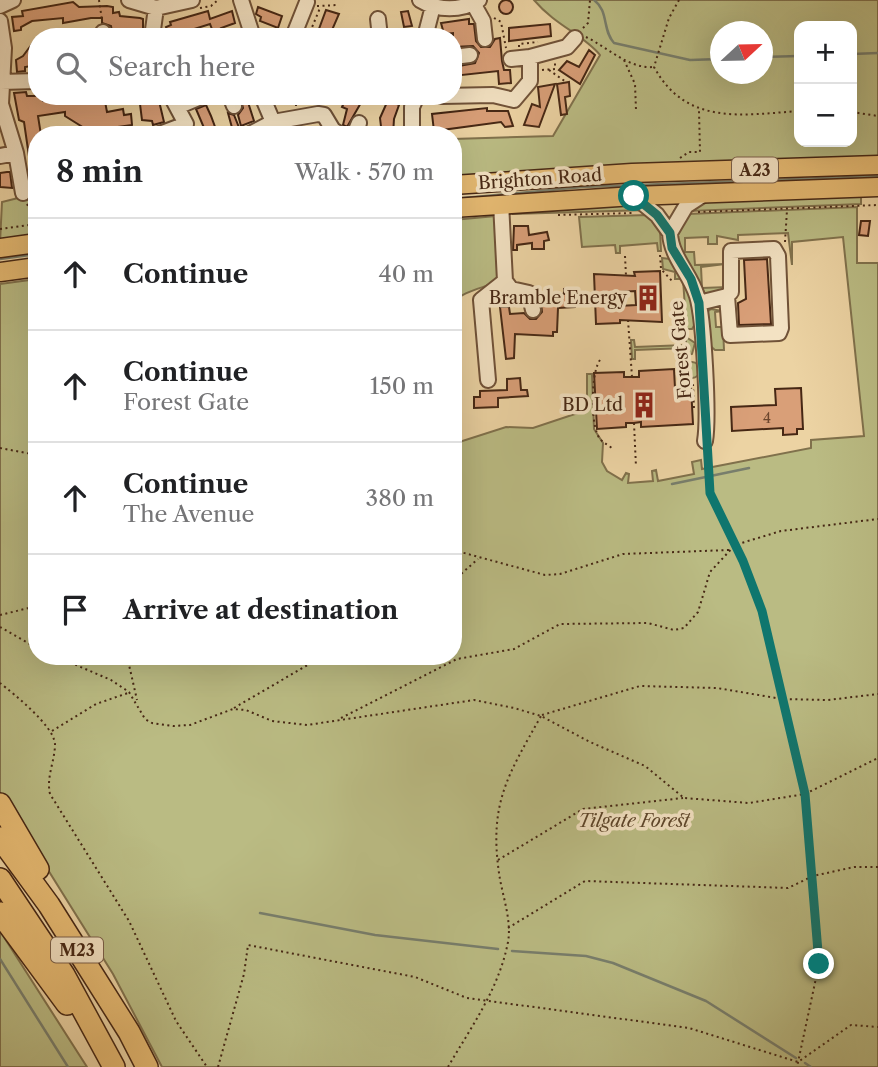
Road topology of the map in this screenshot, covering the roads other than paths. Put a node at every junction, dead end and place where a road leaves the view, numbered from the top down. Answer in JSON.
{"nodes":[{"id":1,"x":13,"y":0,"type":"edge"},
{"id":2,"x":129,"y":0,"type":"edge"},
{"id":3,"x":192,"y":0,"type":"edge"},
{"id":4,"x":241,"y":0,"type":"edge"},
{"id":5,"x":426,"y":3,"type":"edge"},
{"id":6,"x":314,"y":5,"type":"road end"},
{"id":7,"x":0,"y":6,"type":"edge"},
{"id":8,"x":478,"y":6,"type":"edge"},
{"id":9,"x":156,"y":8,"type":"junction"},
{"id":10,"x":0,"y":21,"type":"edge"},
{"id":11,"x":362,"y":21,"type":"dead end"},
{"id":12,"x":379,"y":27,"type":"edge"},
{"id":13,"x":153,"y":28,"type":"edge"},
{"id":14,"x":247,"y":28,"type":"edge"},
{"id":15,"x":299,"y":28,"type":"edge"},
{"id":16,"x":425,"y":28,"type":"edge"},
{"id":17,"x":579,"y":37,"type":"road end"},
{"id":18,"x":485,"y":39,"type":"dead end"},
{"id":19,"x":470,"y":55,"type":"dead end"},
{"id":20,"x":462,"y":56,"type":"edge"},
{"id":21,"x":510,"y":56,"type":"road end"},
{"id":22,"x":530,"y":57,"type":"junction"},
{"id":23,"x":28,"y":81,"type":"edge"},
{"id":24,"x":1,"y":82,"type":"edge"},
{"id":25,"x":462,"y":96,"type":"edge"},
{"id":26,"x":176,"y":105,"type":"edge"},
{"id":27,"x":266,"y":105,"type":"edge"},
{"id":28,"x":332,"y":105,"type":"edge"},
{"id":29,"x":415,"y":105,"type":"edge"},
{"id":30,"x":273,"y":122,"type":"junction"},
{"id":31,"x":187,"y":126,"type":"edge"},
{"id":32,"x":265,"y":126,"type":"edge"},
{"id":33,"x":332,"y":126,"type":"edge"},
{"id":34,"x":412,"y":126,"type":"edge"},
{"id":35,"x":0,"y":156,"type":"edge"},
{"id":36,"x":17,"y":158,"type":"junction"},
{"id":37,"x":878,"y":164,"type":"edge"},
{"id":38,"x":462,"y":185,"type":"edge"},
{"id":39,"x":878,"y":187,"type":"edge"},
{"id":40,"x":23,"y":193,"type":"road end"},
{"id":41,"x":706,"y":193,"type":"junction"},
{"id":42,"x":634,"y":196,"type":"junction"},
{"id":43,"x":501,"y":203,"type":"junction"},
{"id":44,"x":462,"y":207,"type":"edge"},
{"id":45,"x":670,"y":233,"type":"junction"},
{"id":46,"x":28,"y":244,"type":"edge"},
{"id":47,"x":0,"y":248,"type":"edge"},
{"id":48,"x":28,"y":268,"type":"edge"},
{"id":49,"x":0,"y":272,"type":"edge"},
{"id":50,"x":505,"y":281,"type":"junction"},
{"id":51,"x":727,"y":296,"type":"junction"},
{"id":52,"x":699,"y":303,"type":"junction"},
{"id":53,"x":533,"y":310,"type":"dead end"},
{"id":54,"x":488,"y":380,"type":"dead end"},
{"id":55,"x":705,"y":441,"type":"road end"},
{"id":56,"x":0,"y":804,"type":"edge"},
{"id":57,"x":0,"y":838,"type":"edge"},
{"id":58,"x":0,"y":879,"type":"edge"},
{"id":59,"x":0,"y":913,"type":"edge"},
{"id":60,"x":129,"y":1032,"type":"junction"},
{"id":61,"x":108,"y":1067,"type":"edge"},
{"id":62,"x":114,"y":1067,"type":"edge"},
{"id":63,"x":146,"y":1067,"type":"edge"}],
"edges":[{"from":1,"to":7,"type":"street"},
{"from":2,"to":9,"type":"street"},
{"from":3,"to":9,"type":"street"},
{"from":4,"to":14,"type":"street"},
{"from":5,"to":8,"type":"street"},
{"from":5,"to":16,"type":"street"},
{"from":6,"to":15,"type":"street"},
{"from":8,"to":18,"type":"street"},
{"from":9,"to":13,"type":"street"},
{"from":10,"to":24,"type":"street"},
{"from":11,"to":12,"type":"street"},
{"from":17,"to":22,"type":"street"},
{"from":19,"to":20,"type":"street"},
{"from":21,"to":22,"type":"street"},
{"from":22,"to":25,"type":"street"},
{"from":23,"to":24,"type":"street"},
{"from":24,"to":36,"type":"street"},
{"from":26,"to":31,"type":"street"},
{"from":27,"to":30,"type":"street"},
{"from":28,"to":33,"type":"street"},
{"from":29,"to":34,"type":"street"},
{"from":30,"to":32,"type":"street"},
{"from":30,"to":33,"type":"street"},
{"from":35,"to":36,"type":"street"},
{"from":36,"to":40,"type":"street"},
{"from":37,"to":38,"type":"main road","name":"Brighton Road","number":"A23"},
{"from":39,"to":41,"type":"main road","name":"Brighton Road","number":"A23"},
{"from":41,"to":42,"type":"main road","name":"Brighton Road","number":"A23"},
{"from":41,"to":45,"type":"street"},
{"from":42,"to":43,"type":"main road","name":"Brighton Road","number":"A23"},
{"from":42,"to":45,"type":"street","name":"Forest Gate"},
{"from":43,"to":44,"type":"main road","name":"Brighton Road","number":"A23"},
{"from":43,"to":50,"type":"street"},
{"from":45,"to":52,"type":"street","name":"Forest Gate"},
{"from":46,"to":47,"type":"main road"},
{"from":48,"to":49,"type":"main road"},
{"from":50,"to":53,"type":"street"},
{"from":50,"to":54,"type":"street"},
{"from":51,"to":51,"type":"street"},
{"from":51,"to":52,"type":"street"},
{"from":52,"to":55,"type":"street","name":"Forest Gate"},
{"from":56,"to":60,"type":"highway","number":"M23"},
{"from":57,"to":60,"type":"highway","number":"M23"},
{"from":58,"to":62,"type":"highway","number":"M23"},
{"from":59,"to":61,"type":"highway","number":"M23"},
{"from":60,"to":63,"type":"highway","number":"M23"}]}
